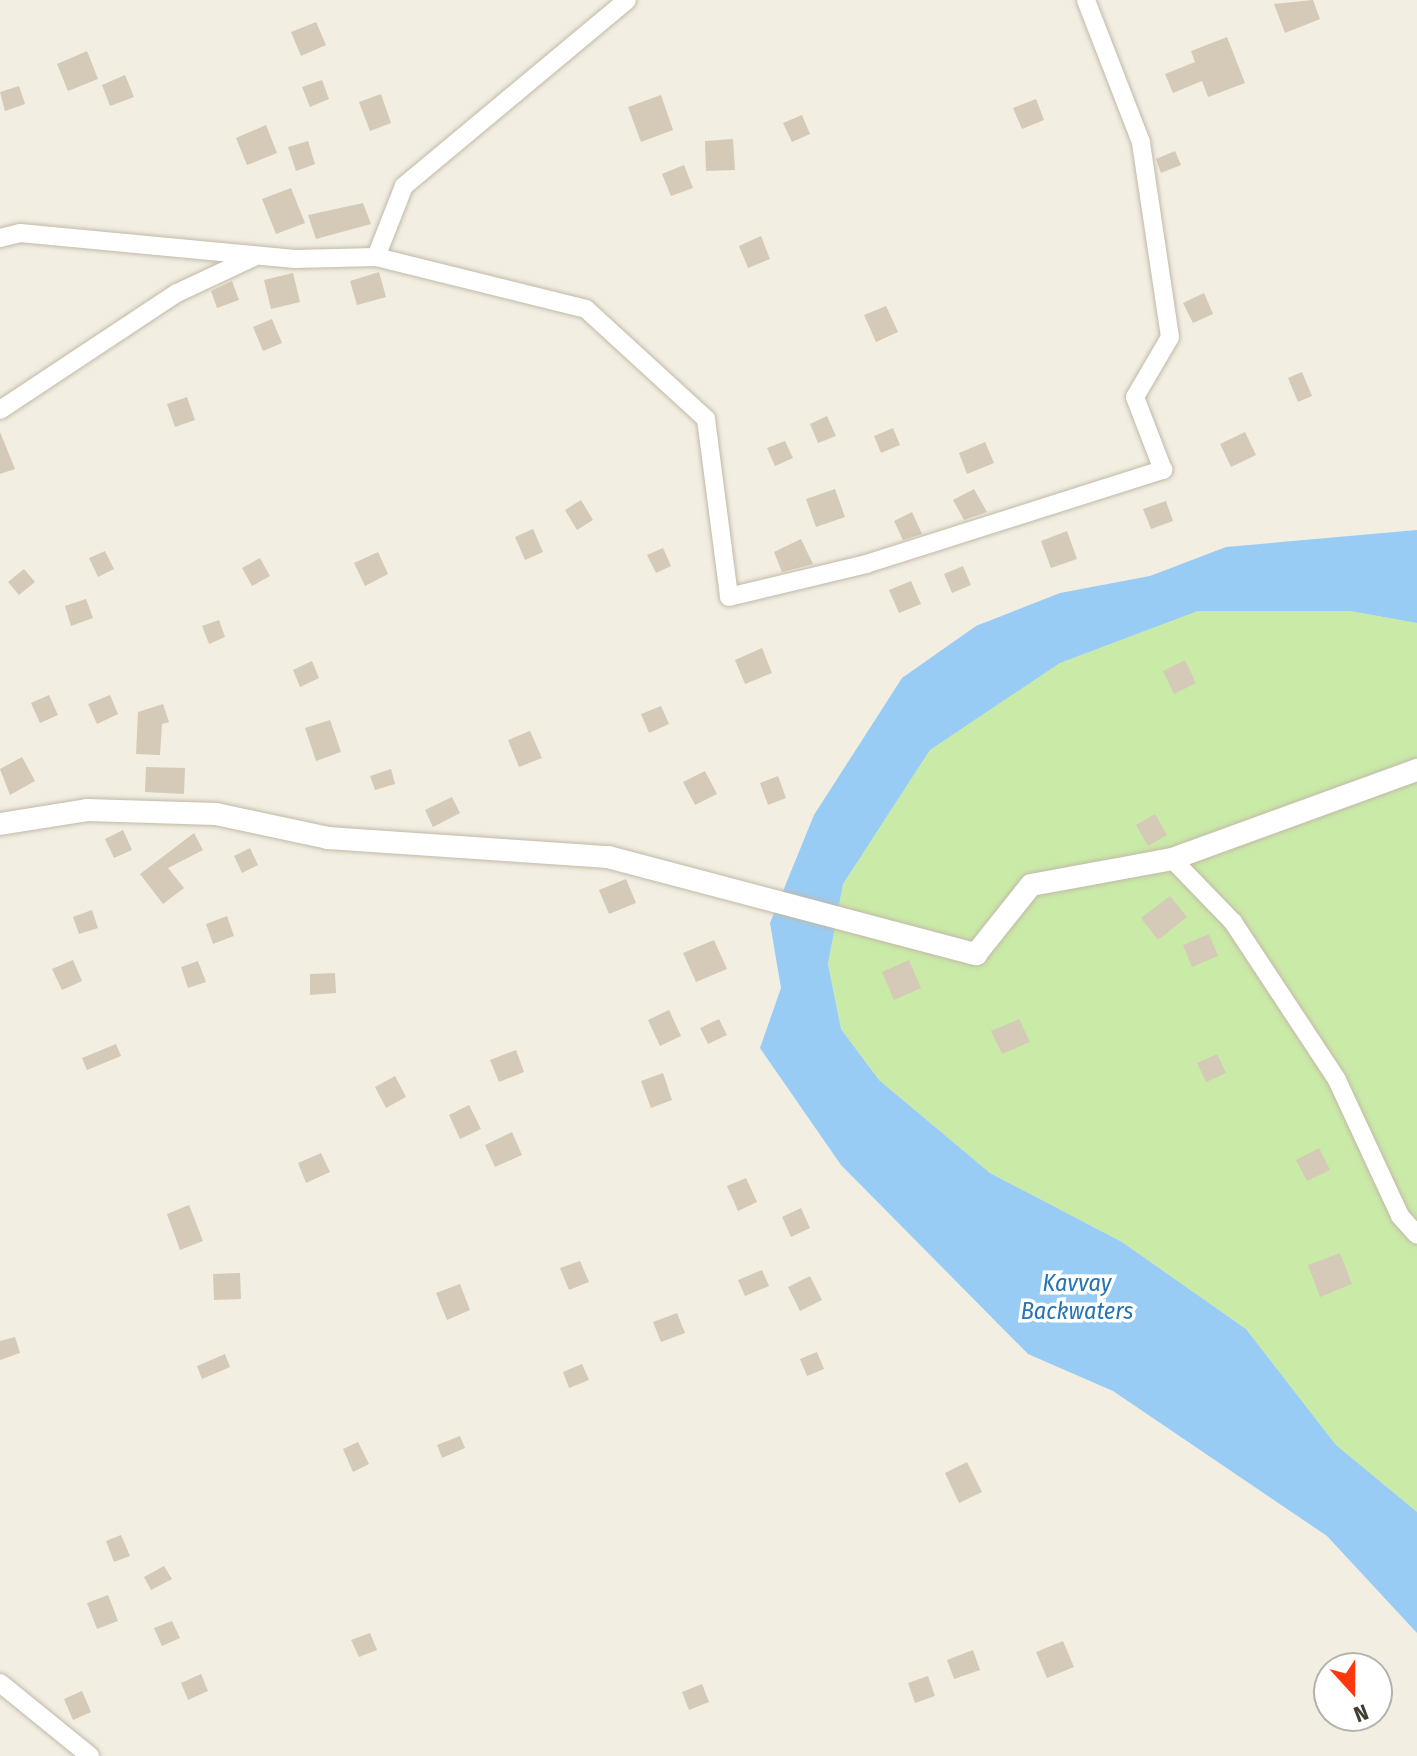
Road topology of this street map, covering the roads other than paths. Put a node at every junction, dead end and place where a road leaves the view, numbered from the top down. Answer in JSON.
{"nodes":[{"id":1,"x":627,"y":0,"type":"edge"},
{"id":2,"x":1086,"y":0,"type":"edge"},
{"id":3,"x":0,"y":238,"type":"edge"},
{"id":4,"x":254,"y":257,"type":"junction"},
{"id":5,"x":376,"y":257,"type":"junction"},
{"id":6,"x":0,"y":410,"type":"edge"},
{"id":7,"x":1417,"y":770,"type":"edge"},
{"id":8,"x":0,"y":824,"type":"edge"},
{"id":9,"x":1172,"y":859,"type":"junction"},
{"id":10,"x":1417,"y":1235,"type":"edge"},
{"id":11,"x":0,"y":1683,"type":"edge"},
{"id":12,"x":90,"y":1756,"type":"edge"}],
"edges":[{"from":1,"to":5,"type":"street"},
{"from":2,"to":5,"type":"street"},
{"from":3,"to":4,"type":"street"},
{"from":4,"to":5,"type":"street"},
{"from":4,"to":6,"type":"street"},
{"from":7,"to":9,"type":"street"},
{"from":8,"to":9,"type":"street"},
{"from":9,"to":10,"type":"street"},
{"from":11,"to":12,"type":"street"}]}
